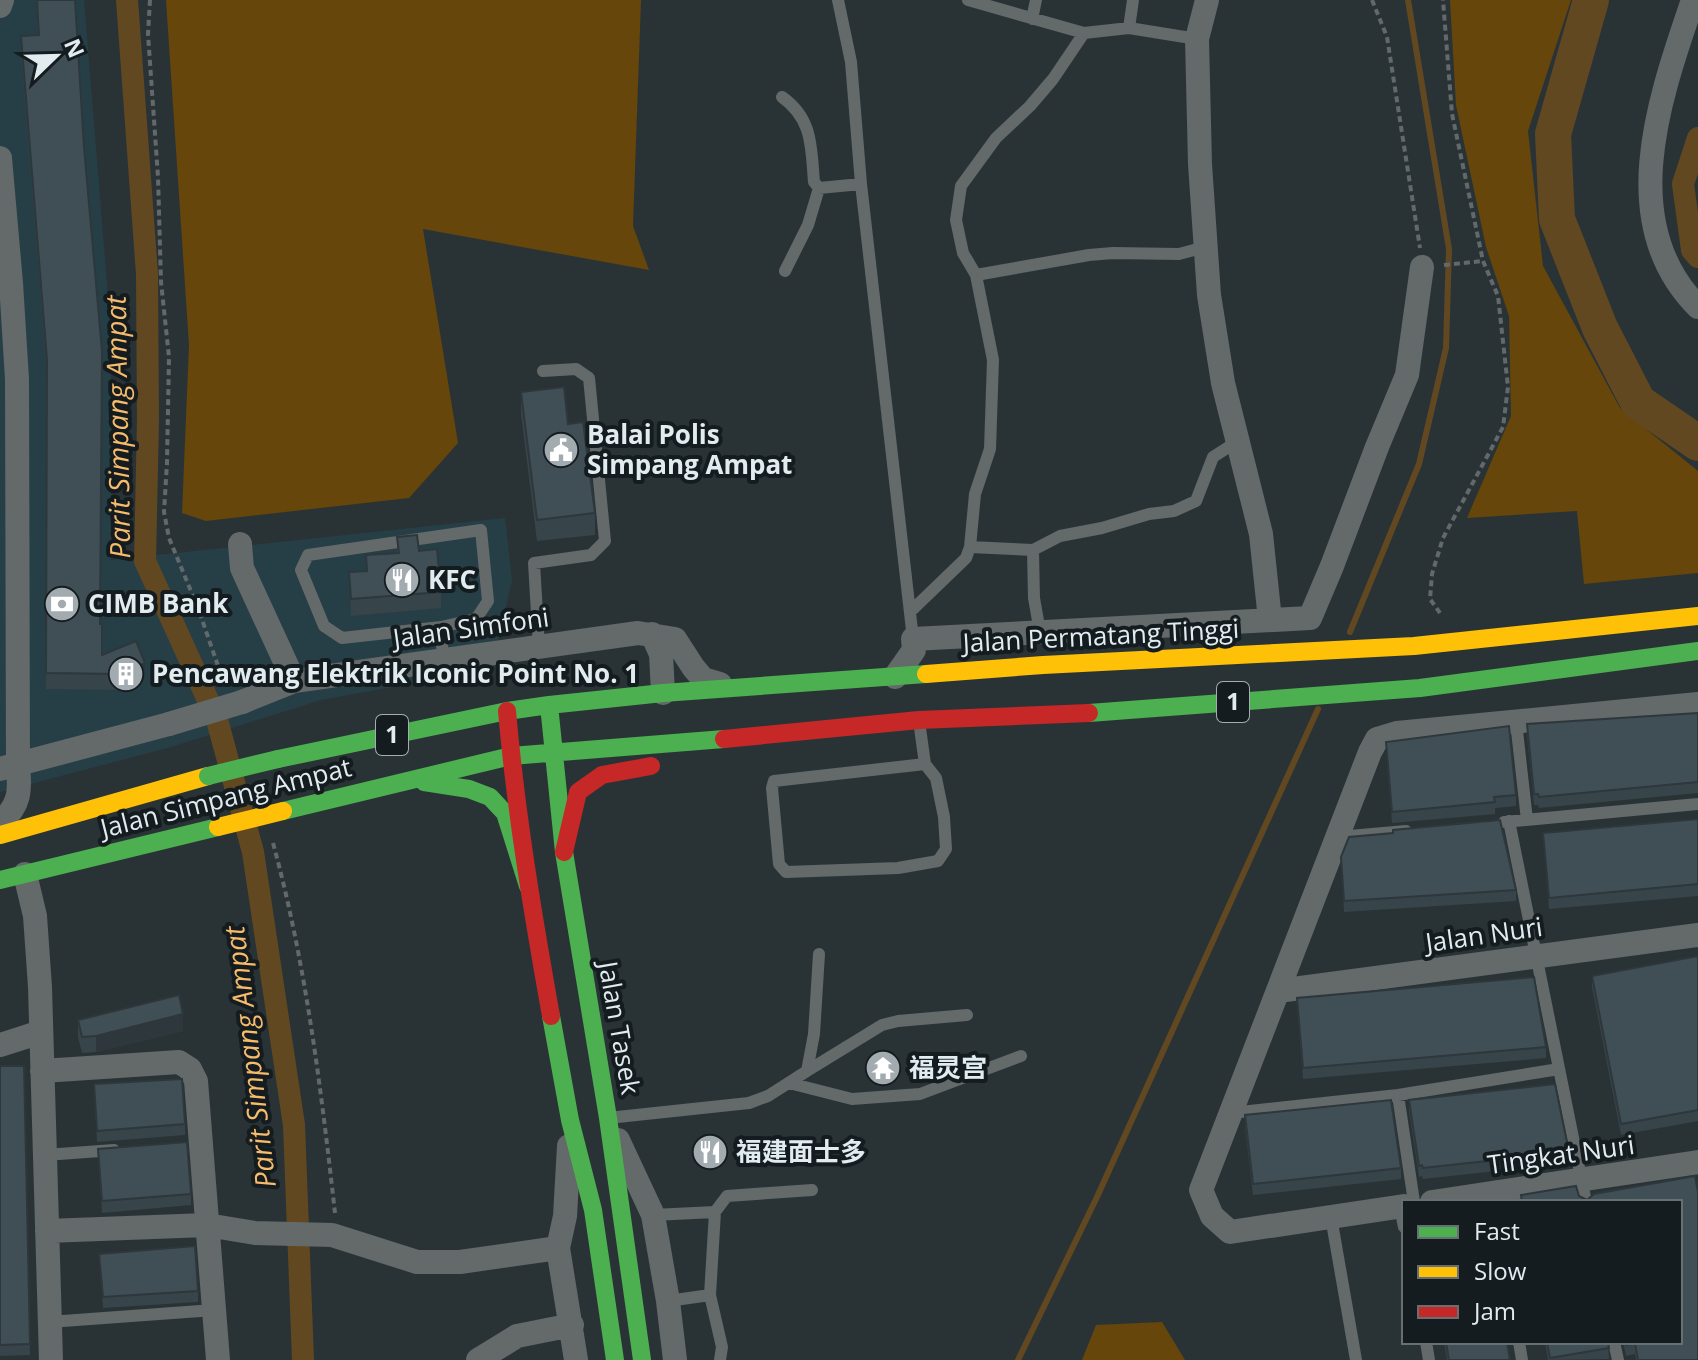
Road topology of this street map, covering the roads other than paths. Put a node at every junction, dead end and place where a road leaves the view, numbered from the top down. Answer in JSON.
{"nodes":[{"id":1,"x":2,"y":0,"type":"edge"},
{"id":2,"x":838,"y":0,"type":"edge"},
{"id":3,"x":968,"y":0,"type":"edge"},
{"id":4,"x":1036,"y":0,"type":"edge"},
{"id":5,"x":1133,"y":0,"type":"edge"},
{"id":6,"x":1207,"y":0,"type":"edge"},
{"id":7,"x":1693,"y":0,"type":"edge"},
{"id":8,"x":0,"y":6,"type":"edge"},
{"id":9,"x":1032,"y":19,"type":"junction"},
{"id":10,"x":1129,"y":28,"type":"junction"},
{"id":11,"x":1084,"y":33,"type":"junction"},
{"id":12,"x":1197,"y":39,"type":"junction"},
{"id":13,"x":782,"y":97,"type":"dead end"},
{"id":14,"x":0,"y":158,"type":"edge"},
{"id":15,"x":861,"y":184,"type":"junction"},
{"id":16,"x":819,"y":188,"type":"junction"},
{"id":17,"x":1205,"y":247,"type":"junction"},
{"id":18,"x":1427,"y":266,"type":"road end"},
{"id":19,"x":785,"y":271,"type":"dead end"},
{"id":20,"x":976,"y":275,"type":"junction"},
{"id":21,"x":6,"y":282,"type":"edge"},
{"id":22,"x":1698,"y":307,"type":"edge"},
{"id":23,"x":543,"y":371,"type":"dead end"},
{"id":24,"x":1238,"y":441,"type":"junction"},
{"id":25,"x":240,"y":544,"type":"dead end"},
{"id":26,"x":970,"y":547,"type":"junction"},
{"id":27,"x":1033,"y":550,"type":"junction"},
{"id":28,"x":910,"y":612,"type":"junction"},
{"id":29,"x":1698,"y":616,"type":"edge"},
{"id":30,"x":1270,"y":620,"type":"junction"},
{"id":31,"x":441,"y":627,"type":"junction"},
{"id":32,"x":1040,"y":632,"type":"junction"},
{"id":33,"x":652,"y":634,"type":"junction"},
{"id":34,"x":914,"y":644,"type":"junction"},
{"id":35,"x":539,"y":647,"type":"junction"},
{"id":36,"x":1698,"y":651,"type":"edge"},
{"id":37,"x":443,"y":660,"type":"junction"},
{"id":38,"x":974,"y":671,"type":"junction"},
{"id":39,"x":895,"y":677,"type":"junction"},
{"id":40,"x":294,"y":681,"type":"junction"},
{"id":41,"x":734,"y":689,"type":"junction"},
{"id":42,"x":663,"y":699,"type":"junction"},
{"id":43,"x":1698,"y":704,"type":"edge"},
{"id":44,"x":549,"y":705,"type":"junction"},
{"id":45,"x":507,"y":711,"type":"junction"},
{"id":46,"x":919,"y":720,"type":"junction"},
{"id":47,"x":1516,"y":722,"type":"junction"},
{"id":48,"x":805,"y":732,"type":"junction"},
{"id":49,"x":553,"y":752,"type":"junction"},
{"id":50,"x":511,"y":756,"type":"junction"},
{"id":51,"x":692,"y":759,"type":"dead end"},
{"id":52,"x":663,"y":764,"type":"dead end"},
{"id":53,"x":925,"y":764,"type":"junction"},
{"id":54,"x":9,"y":767,"type":"edge"},
{"id":55,"x":413,"y":780,"type":"junction"},
{"id":56,"x":1698,"y":804,"type":"edge"},
{"id":57,"x":1527,"y":820,"type":"junction"},
{"id":58,"x":1509,"y":821,"type":"junction"},
{"id":59,"x":0,"y":823,"type":"edge"},
{"id":60,"x":1493,"y":823,"type":"edge"},
{"id":61,"x":1415,"y":830,"type":"edge"},
{"id":62,"x":0,"y":835,"type":"edge"},
{"id":63,"x":1338,"y":837,"type":"junction"},
{"id":64,"x":564,"y":852,"type":"junction"},
{"id":65,"x":25,"y":874,"type":"junction"},
{"id":66,"x":0,"y":880,"type":"edge"},
{"id":67,"x":528,"y":886,"type":"junction"},
{"id":68,"x":1698,"y":935,"type":"edge"},
{"id":69,"x":819,"y":954,"type":"dead end"},
{"id":70,"x":1537,"y":956,"type":"junction"},
{"id":71,"x":1278,"y":991,"type":"junction"},
{"id":72,"x":967,"y":1015,"type":"dead end"},
{"id":73,"x":41,"y":1032,"type":"junction"},
{"id":74,"x":0,"y":1045,"type":"edge"},
{"id":75,"x":1021,"y":1056,"type":"dead end"},
{"id":76,"x":1559,"y":1069,"type":"junction"},
{"id":77,"x":42,"y":1071,"type":"junction"},
{"id":78,"x":807,"y":1071,"type":"junction"},
{"id":79,"x":789,"y":1083,"type":"junction"},
{"id":80,"x":1398,"y":1095,"type":"junction"},
{"id":81,"x":1231,"y":1113,"type":"junction"},
{"id":82,"x":608,"y":1118,"type":"junction"},
{"id":83,"x":570,"y":1120,"type":"junction"},
{"id":84,"x":123,"y":1149,"type":"edge"},
{"id":85,"x":45,"y":1155,"type":"junction"},
{"id":86,"x":1698,"y":1162,"type":"edge"},
{"id":87,"x":812,"y":1190,"type":"dead end"},
{"id":88,"x":1584,"y":1191,"type":"edge"},
{"id":89,"x":1492,"y":1198,"type":"edge"},
{"id":90,"x":1404,"y":1200,"type":"edge"},
{"id":91,"x":1462,"y":1200,"type":"edge"},
{"id":92,"x":1402,"y":1210,"type":"edge"},
{"id":93,"x":715,"y":1212,"type":"junction"},
{"id":94,"x":653,"y":1215,"type":"junction"},
{"id":95,"x":1331,"y":1217,"type":"junction"},
{"id":96,"x":207,"y":1225,"type":"junction"},
{"id":97,"x":47,"y":1231,"type":"junction"},
{"id":98,"x":558,"y":1248,"type":"junction"},
{"id":99,"x":710,"y":1295,"type":"junction"},
{"id":100,"x":668,"y":1301,"type":"junction"},
{"id":101,"x":214,"y":1310,"type":"junction"},
{"id":102,"x":49,"y":1322,"type":"junction"},
{"id":103,"x":572,"y":1325,"type":"junction"},
{"id":104,"x":51,"y":1360,"type":"edge"},
{"id":105,"x":218,"y":1360,"type":"edge"},
{"id":106,"x":478,"y":1360,"type":"edge"},
{"id":107,"x":576,"y":1360,"type":"edge"},
{"id":108,"x":615,"y":1360,"type":"edge"},
{"id":109,"x":642,"y":1360,"type":"edge"},
{"id":110,"x":675,"y":1360,"type":"edge"},
{"id":111,"x":720,"y":1360,"type":"edge"},
{"id":112,"x":1356,"y":1360,"type":"edge"}],
"edges":[{"from":1,"to":8,"type":"street"},
{"from":2,"to":15,"type":"lane"},
{"from":3,"to":9,"type":"lane"},
{"from":4,"to":9,"type":"lane"},
{"from":5,"to":10,"type":"lane"},
{"from":6,"to":12,"type":"street"},
{"from":7,"to":22,"type":"street"},
{"from":9,"to":11,"type":"lane"},
{"from":10,"to":11,"type":"lane"},
{"from":10,"to":12,"type":"lane"},
{"from":11,"to":20,"type":"lane"},
{"from":12,"to":17,"type":"street"},
{"from":13,"to":16,"type":"lane"},
{"from":14,"to":21,"type":"street"},
{"from":15,"to":16,"type":"lane"},
{"from":15,"to":28,"type":"lane"},
{"from":16,"to":19,"type":"lane"},
{"from":17,"to":20,"type":"lane"},
{"from":17,"to":24,"type":"street"},
{"from":18,"to":30,"type":"street"},
{"from":20,"to":26,"type":"lane"},
{"from":21,"to":54,"type":"street"},
{"from":23,"to":35,"type":"lane"},
{"from":24,"to":27,"type":"lane"},
{"from":24,"to":30,"type":"street"},
{"from":25,"to":40,"type":"street"},
{"from":26,"to":27,"type":"lane"},
{"from":26,"to":28,"type":"lane"},
{"from":27,"to":32,"type":"lane"},
{"from":28,"to":34,"type":"lane"},
{"from":29,"to":38,"type":"main road","name":"Jalan Permatang Tinggi","number":"1"},
{"from":30,"to":32,"type":"street"},
{"from":31,"to":31,"type":"lane"},
{"from":31,"to":37,"type":"lane"},
{"from":32,"to":34,"type":"street"},
{"from":33,"to":35,"type":"street","name":"Jalan Simfoni"},
{"from":33,"to":41,"type":"street"},
{"from":33,"to":42,"type":"street"},
{"from":34,"to":38,"type":"street"},
{"from":34,"to":39,"type":"street"},
{"from":35,"to":37,"type":"street","name":"Jalan Simfoni"},
{"from":36,"to":46,"type":"main road","number":"1"},
{"from":37,"to":40,"type":"street","name":"Jalan Simfoni"},
{"from":38,"to":39,"type":"main road","name":"Jalan Permatang Tinggi","number":"1"},
{"from":39,"to":41,"type":"main road","name":"Jalan Permatang Tinggi","number":"1"},
{"from":40,"to":54,"type":"street","name":"Jalan Simfoni","bridge":true},
{"from":41,"to":42,"type":"main road","name":"Jalan Permatang Tinggi","number":"1"},
{"from":42,"to":44,"type":"main road","name":"Jalan Permatang Tinggi","number":"1"},
{"from":43,"to":47,"type":"street"},
{"from":44,"to":45,"type":"main road","name":"Jalan Permatang Tinggi","number":"1"},
{"from":44,"to":49,"type":"main road","name":"Jalan Tasek"},
{"from":45,"to":50,"type":"main road"},
{"from":45,"to":62,"type":"main road","name":"Jalan Simpang Ampat","number":"1","bridge":true},
{"from":46,"to":48,"type":"main road","number":"1"},
{"from":46,"to":53,"type":"lane"},
{"from":47,"to":57,"type":"lane"},
{"from":47,"to":63,"type":"street"},
{"from":48,"to":49,"type":"main road","number":"1"},
{"from":48,"to":51,"type":"main road"},
{"from":49,"to":50,"type":"main road","number":"1"},
{"from":49,"to":64,"type":"main road","name":"Jalan Tasek"},
{"from":50,"to":55,"type":"main road","name":"Jalan Simpang Ampat","number":"1"},
{"from":50,"to":67,"type":"main road"},
{"from":52,"to":64,"type":"main road"},
{"from":53,"to":53,"type":"lane"},
{"from":54,"to":59,"type":"street"},
{"from":55,"to":65,"type":"main road","name":"Jalan Simpang Ampat","number":"1","bridge":true},
{"from":55,"to":67,"type":"main road"},
{"from":56,"to":57,"type":"lane"},
{"from":57,"to":58,"type":"lane"},
{"from":58,"to":60,"type":"lane"},
{"from":58,"to":70,"type":"lane"},
{"from":61,"to":63,"type":"lane"},
{"from":63,"to":71,"type":"street"},
{"from":64,"to":82,"type":"main road","name":"Jalan Tasek"},
{"from":65,"to":66,"type":"main road","name":"Jalan Simpang Ampat","number":"1"},
{"from":65,"to":73,"type":"street"},
{"from":67,"to":83,"type":"main road"},
{"from":68,"to":70,"type":"street","name":"Jalan Nuri"},
{"from":69,"to":78,"type":"lane"},
{"from":70,"to":71,"type":"street","name":"Jalan Nuri"},
{"from":70,"to":76,"type":"lane"},
{"from":71,"to":81,"type":"street"},
{"from":72,"to":78,"type":"lane"},
{"from":73,"to":74,"type":"street"},
{"from":73,"to":77,"type":"street"},
{"from":75,"to":79,"type":"lane"},
{"from":76,"to":80,"type":"lane"},
{"from":76,"to":88,"type":"lane"},
{"from":77,"to":85,"type":"street"},
{"from":77,"to":96,"type":"street"},
{"from":78,"to":79,"type":"lane"},
{"from":79,"to":82,"type":"lane"},
{"from":80,"to":81,"type":"lane"},
{"from":80,"to":90,"type":"lane"},
{"from":81,"to":95,"type":"street"},
{"from":82,"to":94,"type":"street"},
{"from":82,"to":109,"type":"main road","name":"Jalan Tasek"},
{"from":83,"to":98,"type":"street"},
{"from":83,"to":108,"type":"main road"},
{"from":84,"to":85,"type":"lane"},
{"from":85,"to":97,"type":"street"},
{"from":86,"to":88,"type":"street","name":"Tingkat Nuri"},
{"from":87,"to":93,"type":"lane"},
{"from":88,"to":89,"type":"street","name":"Tingkat Nuri"},
{"from":89,"to":91,"type":"street","name":"Tingkat Nuri"},
{"from":92,"to":95,"type":"street"},
{"from":93,"to":94,"type":"lane"},
{"from":93,"to":99,"type":"lane"},
{"from":94,"to":100,"type":"street"},
{"from":95,"to":112,"type":"lane"},
{"from":96,"to":97,"type":"street"},
{"from":96,"to":98,"type":"street"},
{"from":96,"to":101,"type":"street"},
{"from":97,"to":102,"type":"street"},
{"from":98,"to":103,"type":"street"},
{"from":99,"to":100,"type":"lane"},
{"from":99,"to":111,"type":"lane"},
{"from":100,"to":110,"type":"street"},
{"from":101,"to":102,"type":"lane"},
{"from":101,"to":105,"type":"street"},
{"from":102,"to":104,"type":"street"},
{"from":103,"to":106,"type":"street"},
{"from":103,"to":107,"type":"street"}]}
